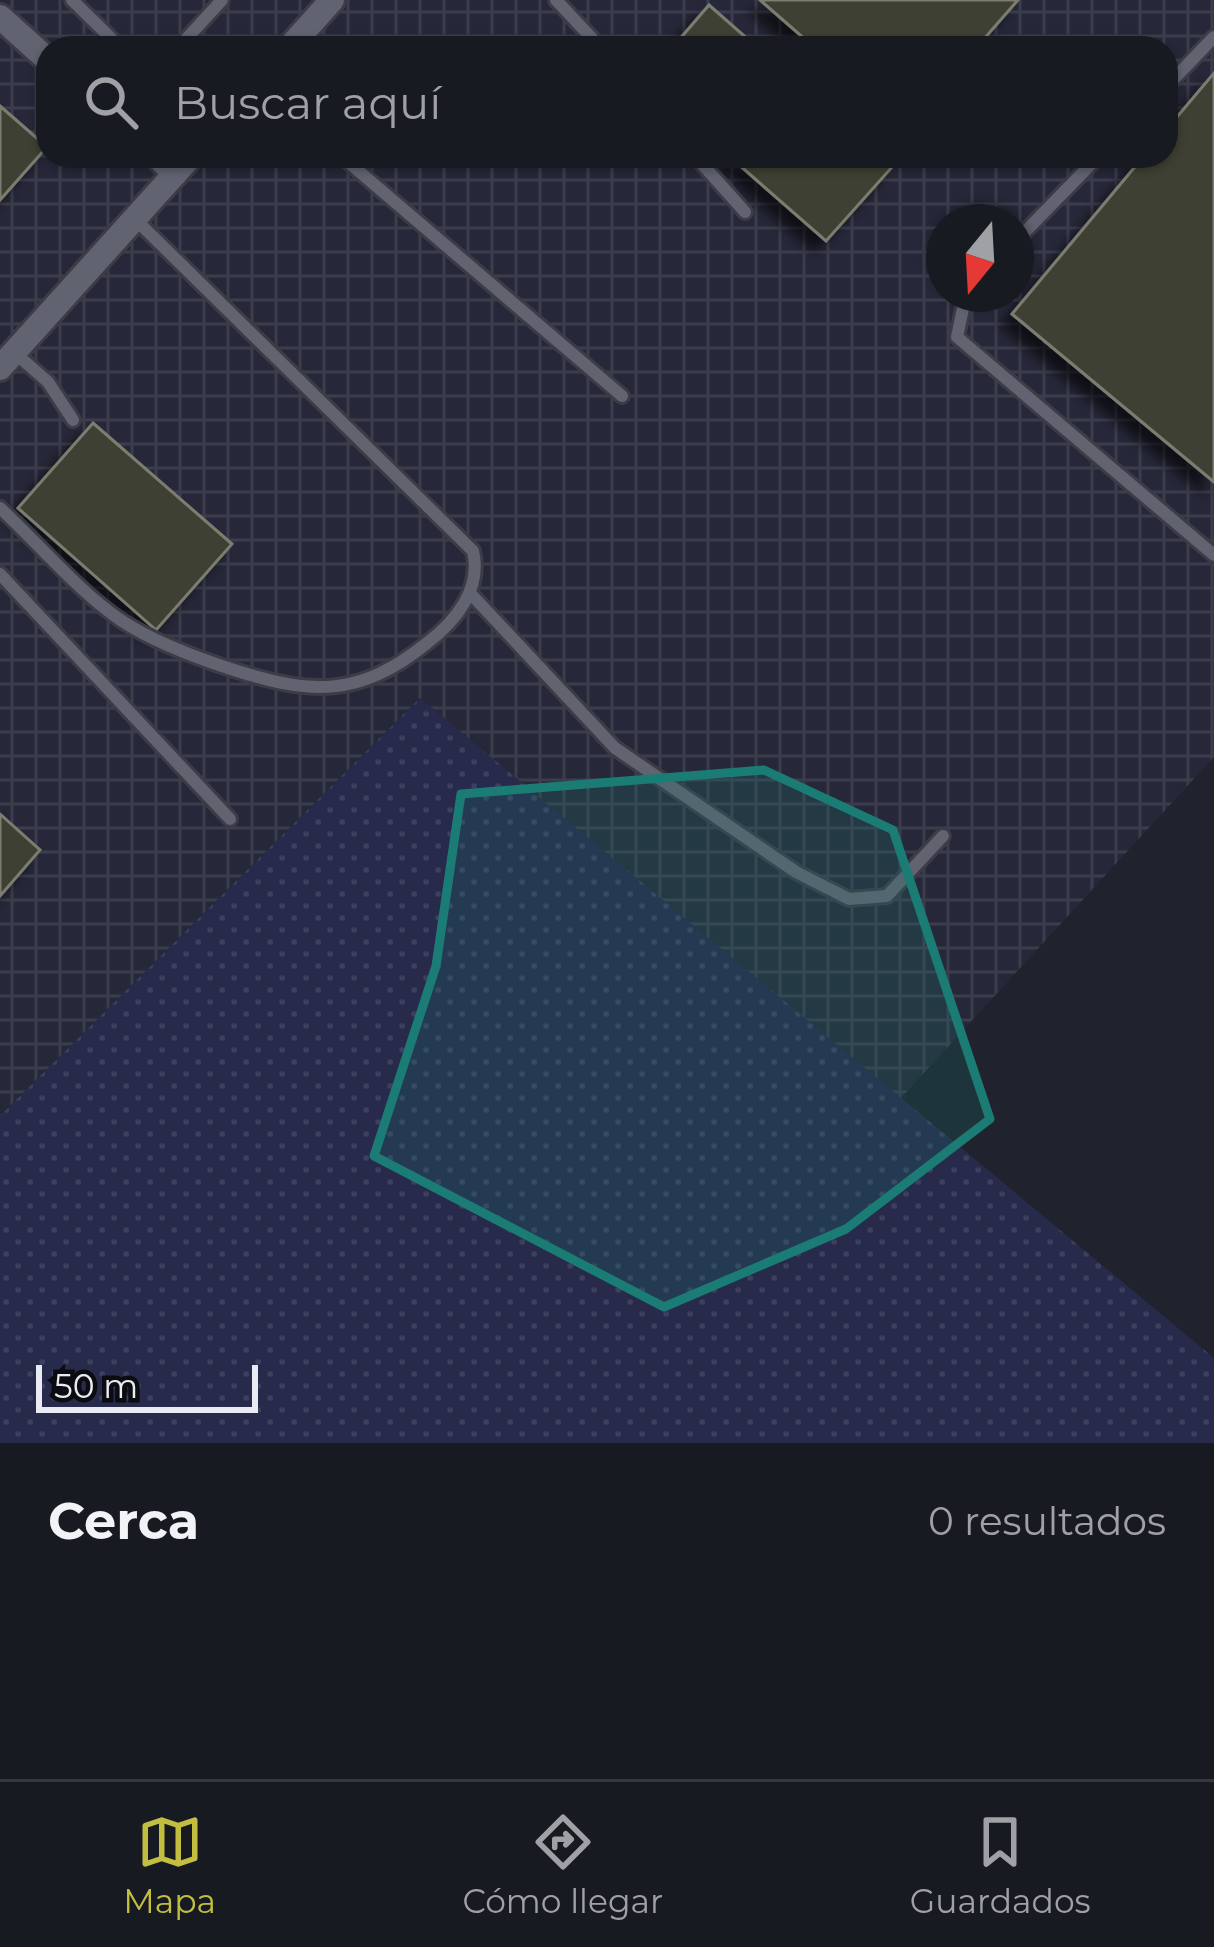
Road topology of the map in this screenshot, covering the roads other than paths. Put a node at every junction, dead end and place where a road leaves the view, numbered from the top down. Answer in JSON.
{"nodes":[{"id":1,"x":72,"y":0,"type":"edge"},
{"id":2,"x":221,"y":0,"type":"edge"},
{"id":3,"x":332,"y":0,"type":"edge"},
{"id":4,"x":556,"y":0,"type":"edge"},
{"id":5,"x":0,"y":17,"type":"edge"},
{"id":6,"x":109,"y":36,"type":"edge"},
{"id":7,"x":189,"y":36,"type":"edge"},
{"id":8,"x":300,"y":36,"type":"edge"},
{"id":9,"x":590,"y":36,"type":"edge"},
{"id":10,"x":1214,"y":38,"type":"edge"},
{"id":11,"x":36,"y":49,"type":"edge"},
{"id":12,"x":1178,"y":75,"type":"edge"},
{"id":13,"x":170,"y":168,"type":"edge"},
{"id":14,"x":354,"y":168,"type":"edge"},
{"id":15,"x":706,"y":168,"type":"edge"},
{"id":16,"x":1087,"y":168,"type":"edge"},
{"id":17,"x":745,"y":212,"type":"dead end"},
{"id":18,"x":135,"y":219,"type":"junction"},
{"id":19,"x":1034,"y":223,"type":"edge"},
{"id":20,"x":963,"y":312,"type":"edge"},
{"id":21,"x":7,"y":360,"type":"edge"},
{"id":22,"x":622,"y":396,"type":"dead end"},
{"id":23,"x":73,"y":420,"type":"dead end"},
{"id":24,"x":0,"y":508,"type":"edge"},
{"id":25,"x":1214,"y":555,"type":"edge"},
{"id":26,"x":0,"y":574,"type":"edge"},
{"id":27,"x":470,"y":593,"type":"junction"},
{"id":28,"x":230,"y":819,"type":"dead end"},
{"id":29,"x":944,"y":836,"type":"dead end"}],
"edges":[{"from":1,"to":6,"type":"lane"},
{"from":2,"to":7,"type":"lane"},
{"from":3,"to":8,"type":"street"},
{"from":4,"to":9,"type":"lane"},
{"from":5,"to":11,"type":"street"},
{"from":10,"to":12,"type":"lane"},
{"from":13,"to":18,"type":"street"},
{"from":14,"to":22,"type":"lane"},
{"from":15,"to":17,"type":"lane"},
{"from":16,"to":19,"type":"lane"},
{"from":18,"to":21,"type":"street"},
{"from":18,"to":27,"type":"lane"},
{"from":20,"to":25,"type":"lane"},
{"from":21,"to":23,"type":"lane"},
{"from":24,"to":27,"type":"lane"},
{"from":26,"to":28,"type":"lane"},
{"from":27,"to":29,"type":"lane"}]}
